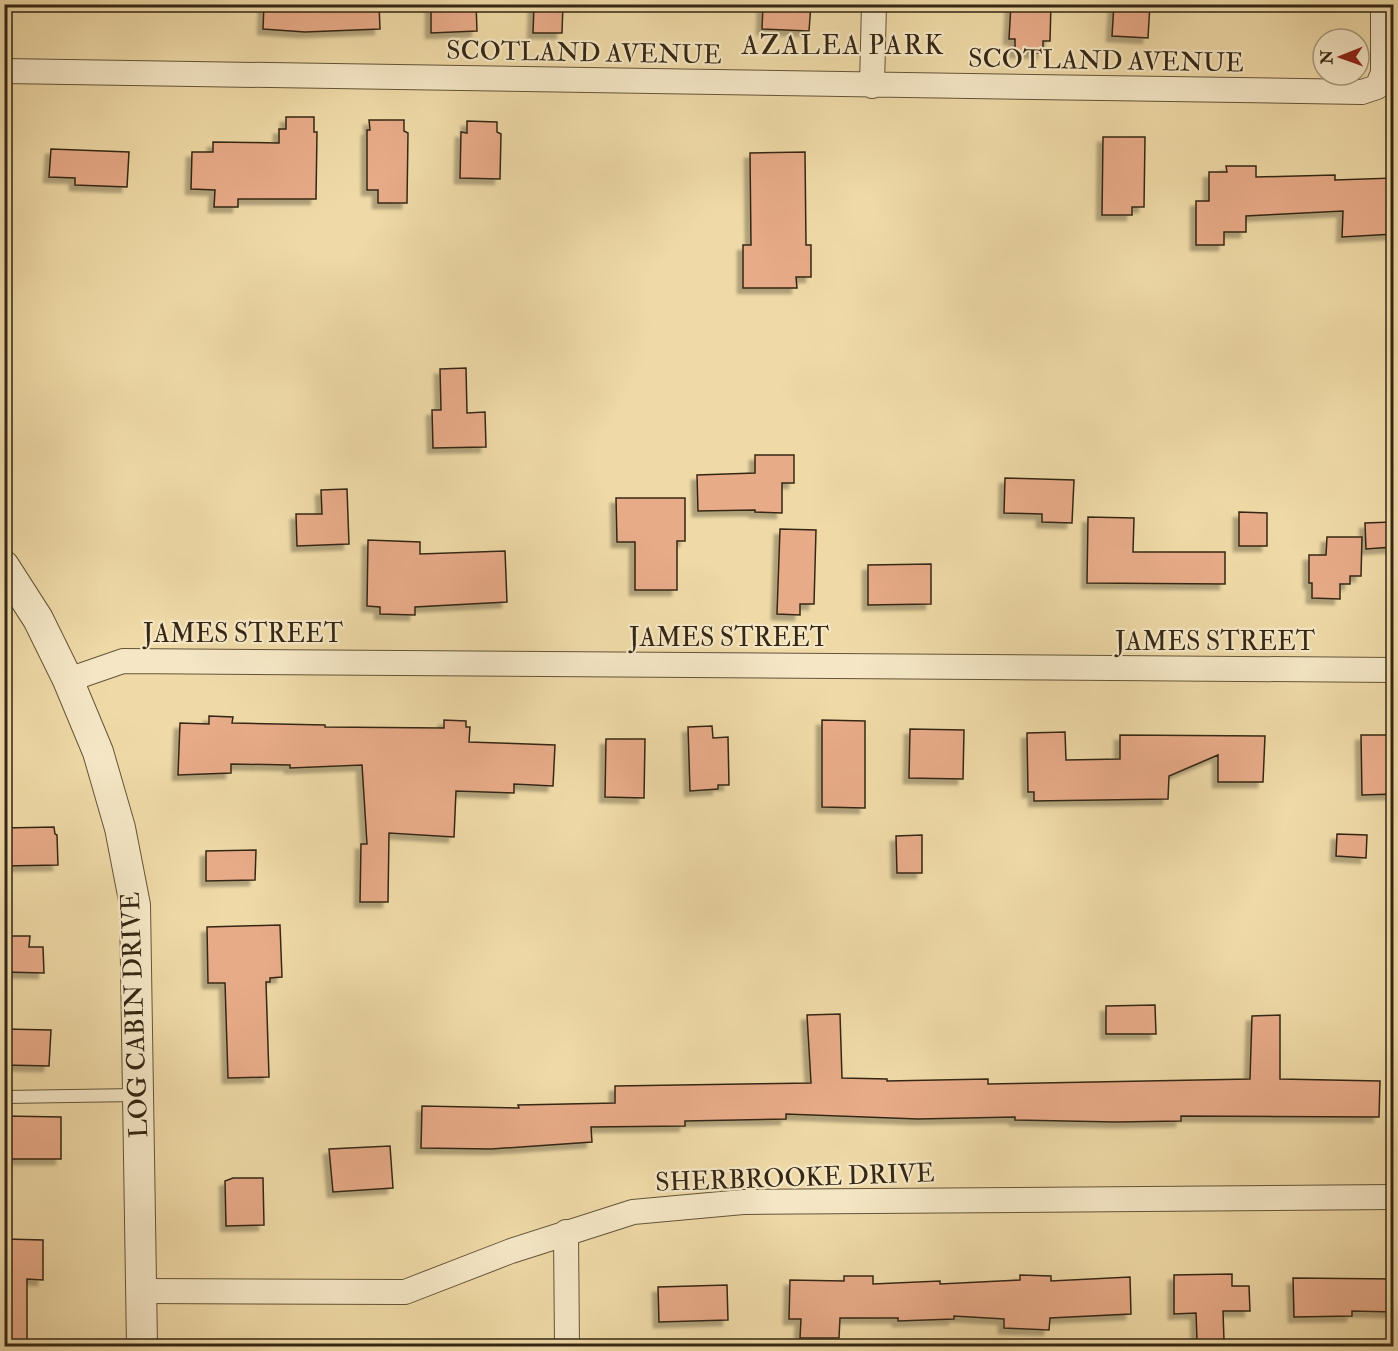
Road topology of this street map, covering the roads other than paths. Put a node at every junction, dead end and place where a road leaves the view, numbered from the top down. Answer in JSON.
{"nodes":[{"id":1,"x":874,"y":4,"type":"edge"},
{"id":2,"x":1383,"y":4,"type":"edge"},
{"id":3,"x":4,"y":71,"type":"edge"},
{"id":4,"x":872,"y":86,"type":"junction"},
{"id":5,"x":4,"y":566,"type":"edge"},
{"id":6,"x":1394,"y":670,"type":"edge"},
{"id":7,"x":68,"y":680,"type":"junction"},
{"id":8,"x":137,"y":1095,"type":"junction"},
{"id":9,"x":4,"y":1097,"type":"edge"},
{"id":10,"x":1394,"y":1197,"type":"edge"},
{"id":11,"x":566,"y":1232,"type":"junction"},
{"id":12,"x":141,"y":1291,"type":"junction"},
{"id":13,"x":142,"y":1347,"type":"edge"},
{"id":14,"x":567,"y":1347,"type":"edge"}],
"edges":[{"from":1,"to":4,"type":"street"},
{"from":2,"to":4,"type":"street","name":"SCOTLAND AVENUE"},
{"from":3,"to":4,"type":"street","name":"SCOTLAND AVENUE"},
{"from":5,"to":7,"type":"street","name":"LOG CABIN DRIVE"},
{"from":6,"to":7,"type":"street","name":"JAMES STREET"},
{"from":7,"to":8,"type":"street","name":"LOG CABIN DRIVE"},
{"from":8,"to":9,"type":"lane"},
{"from":8,"to":12,"type":"street","name":"LOG CABIN DRIVE"},
{"from":10,"to":11,"type":"street","name":"SHERBROOKE DRIVE"},
{"from":11,"to":12,"type":"street","name":"SHERBROOKE DRIVE"},
{"from":11,"to":14,"type":"street"},
{"from":12,"to":13,"type":"street","name":"LOG CABIN DRIVE"}]}
